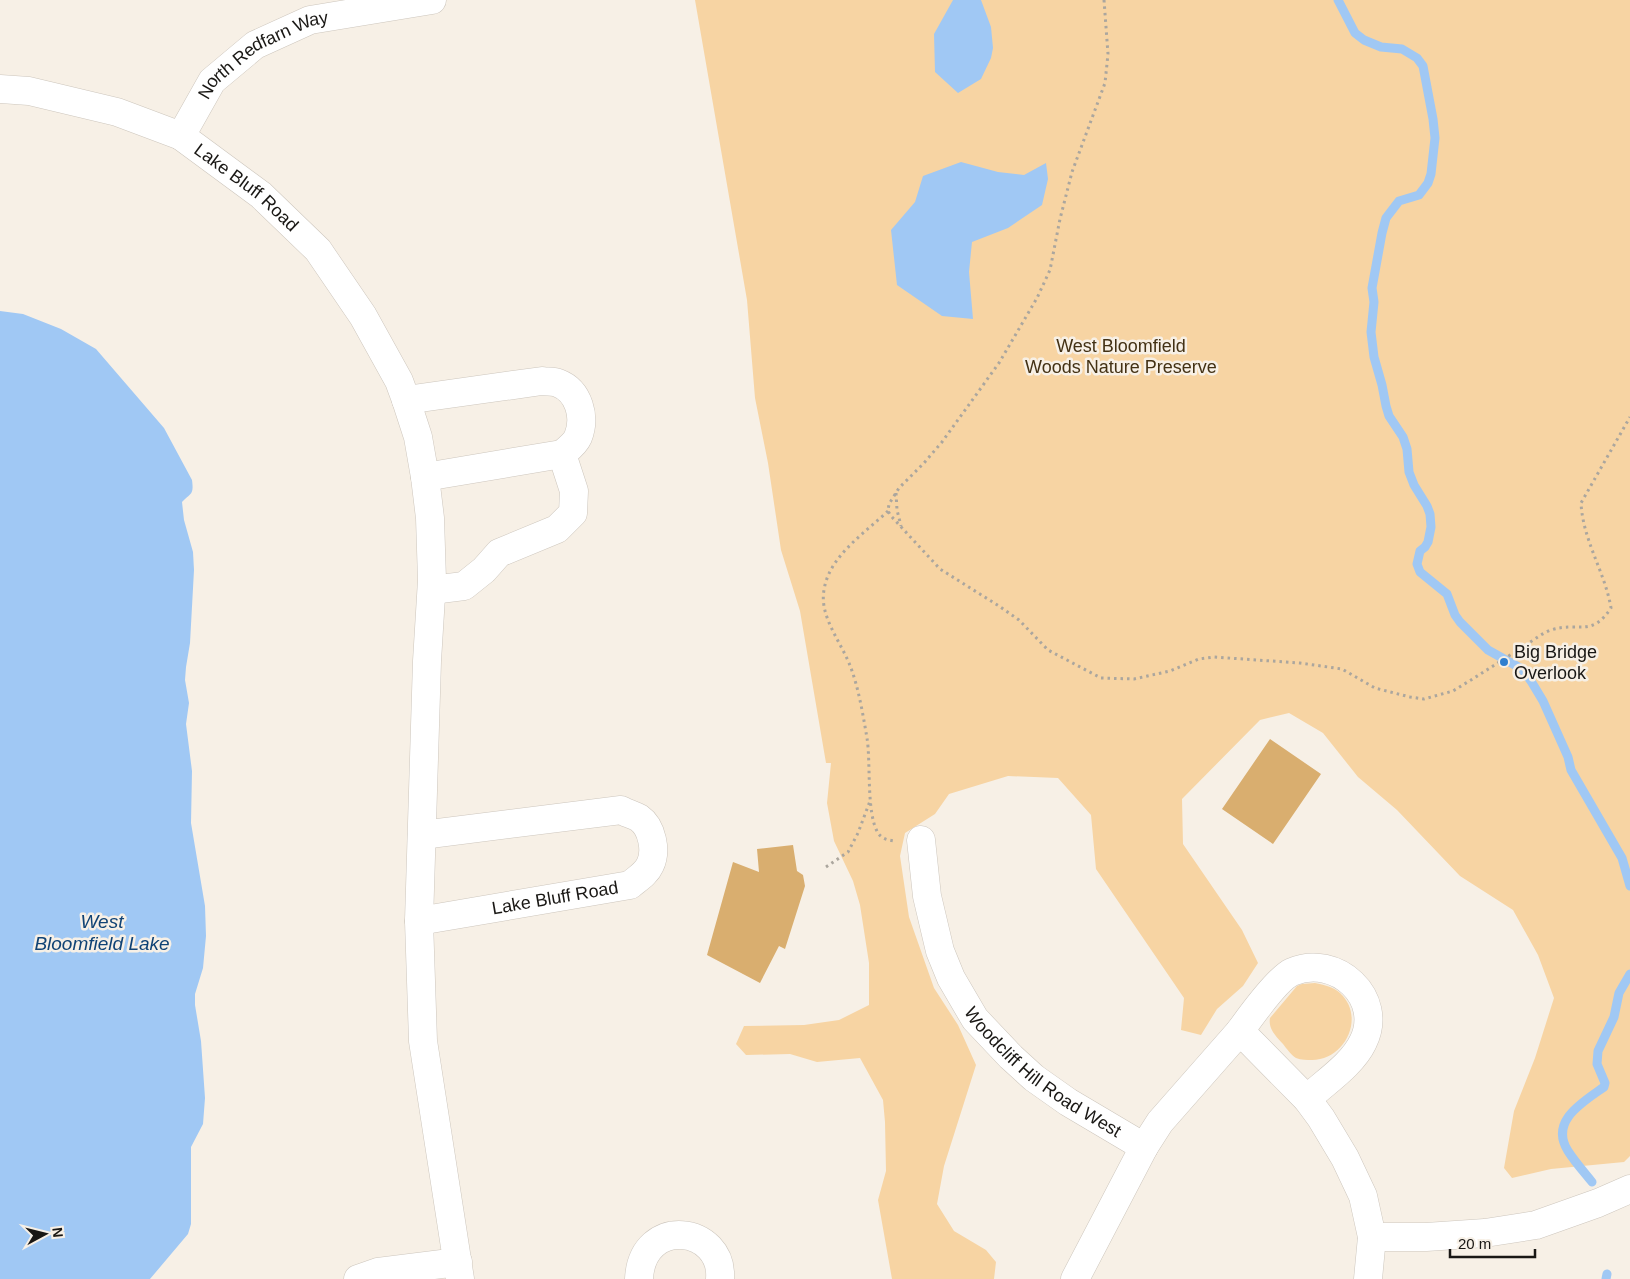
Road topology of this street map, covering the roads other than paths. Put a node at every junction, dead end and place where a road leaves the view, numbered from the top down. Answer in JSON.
{"nodes":[{"id":1,"x":432,"y":0,"type":"edge"},
{"id":2,"x":0,"y":89,"type":"edge"},
{"id":3,"x":181,"y":136,"type":"junction"},
{"id":4,"x":406,"y":400,"type":"junction"},
{"id":5,"x":562,"y":454,"type":"junction"},
{"id":6,"x":425,"y":477,"type":"junction"},
{"id":7,"x":432,"y":590,"type":"junction"},
{"id":8,"x":422,"y":835,"type":"junction"},
{"id":9,"x":921,"y":843,"type":"road end"},
{"id":10,"x":419,"y":921,"type":"junction"},
{"id":11,"x":1240,"y":1031,"type":"junction"},
{"id":12,"x":1307,"y":1099,"type":"junction"},
{"id":13,"x":1144,"y":1147,"type":"junction"},
{"id":14,"x":1630,"y":1189,"type":"edge"},
{"id":15,"x":1372,"y":1237,"type":"junction"},
{"id":16,"x":459,"y":1270,"type":"edge"},
{"id":17,"x":358,"y":1279,"type":"edge"},
{"id":18,"x":639,"y":1279,"type":"edge"},
{"id":19,"x":720,"y":1279,"type":"edge"},
{"id":20,"x":1075,"y":1279,"type":"edge"},
{"id":21,"x":1368,"y":1279,"type":"edge"}],
"edges":[{"from":1,"to":3,"type":"street","name":"North Redfarn Way"},
{"from":2,"to":3,"type":"street","name":"Lake Bluff Road"},
{"from":3,"to":4,"type":"street","name":"Lake Bluff Road"},
{"from":4,"to":5,"type":"street"},
{"from":4,"to":6,"type":"street","name":"Lake Bluff Road"},
{"from":5,"to":6,"type":"street"},
{"from":5,"to":7,"type":"street"},
{"from":6,"to":7,"type":"street","name":"Lake Bluff Road"},
{"from":7,"to":8,"type":"street","name":"Lake Bluff Road"},
{"from":8,"to":10,"type":"street","name":"Lake Bluff Road"},
{"from":8,"to":10,"type":"street","name":"Lake Bluff Road"},
{"from":9,"to":13,"type":"street","name":"Woodcliff Hill Road West"},
{"from":10,"to":16,"type":"street","name":"Lake Bluff Road"},
{"from":11,"to":12,"type":"street"},
{"from":11,"to":12,"type":"street","name":"Woodcliff Hill Road West"},
{"from":11,"to":13,"type":"street","name":"Woodcliff Hill Road West"},
{"from":12,"to":15,"type":"street"},
{"from":13,"to":20,"type":"street"},
{"from":14,"to":15,"type":"street"},
{"from":15,"to":21,"type":"street"},
{"from":16,"to":17,"type":"street","name":"Lake Bluff Road"},
{"from":18,"to":19,"type":"street"}]}
